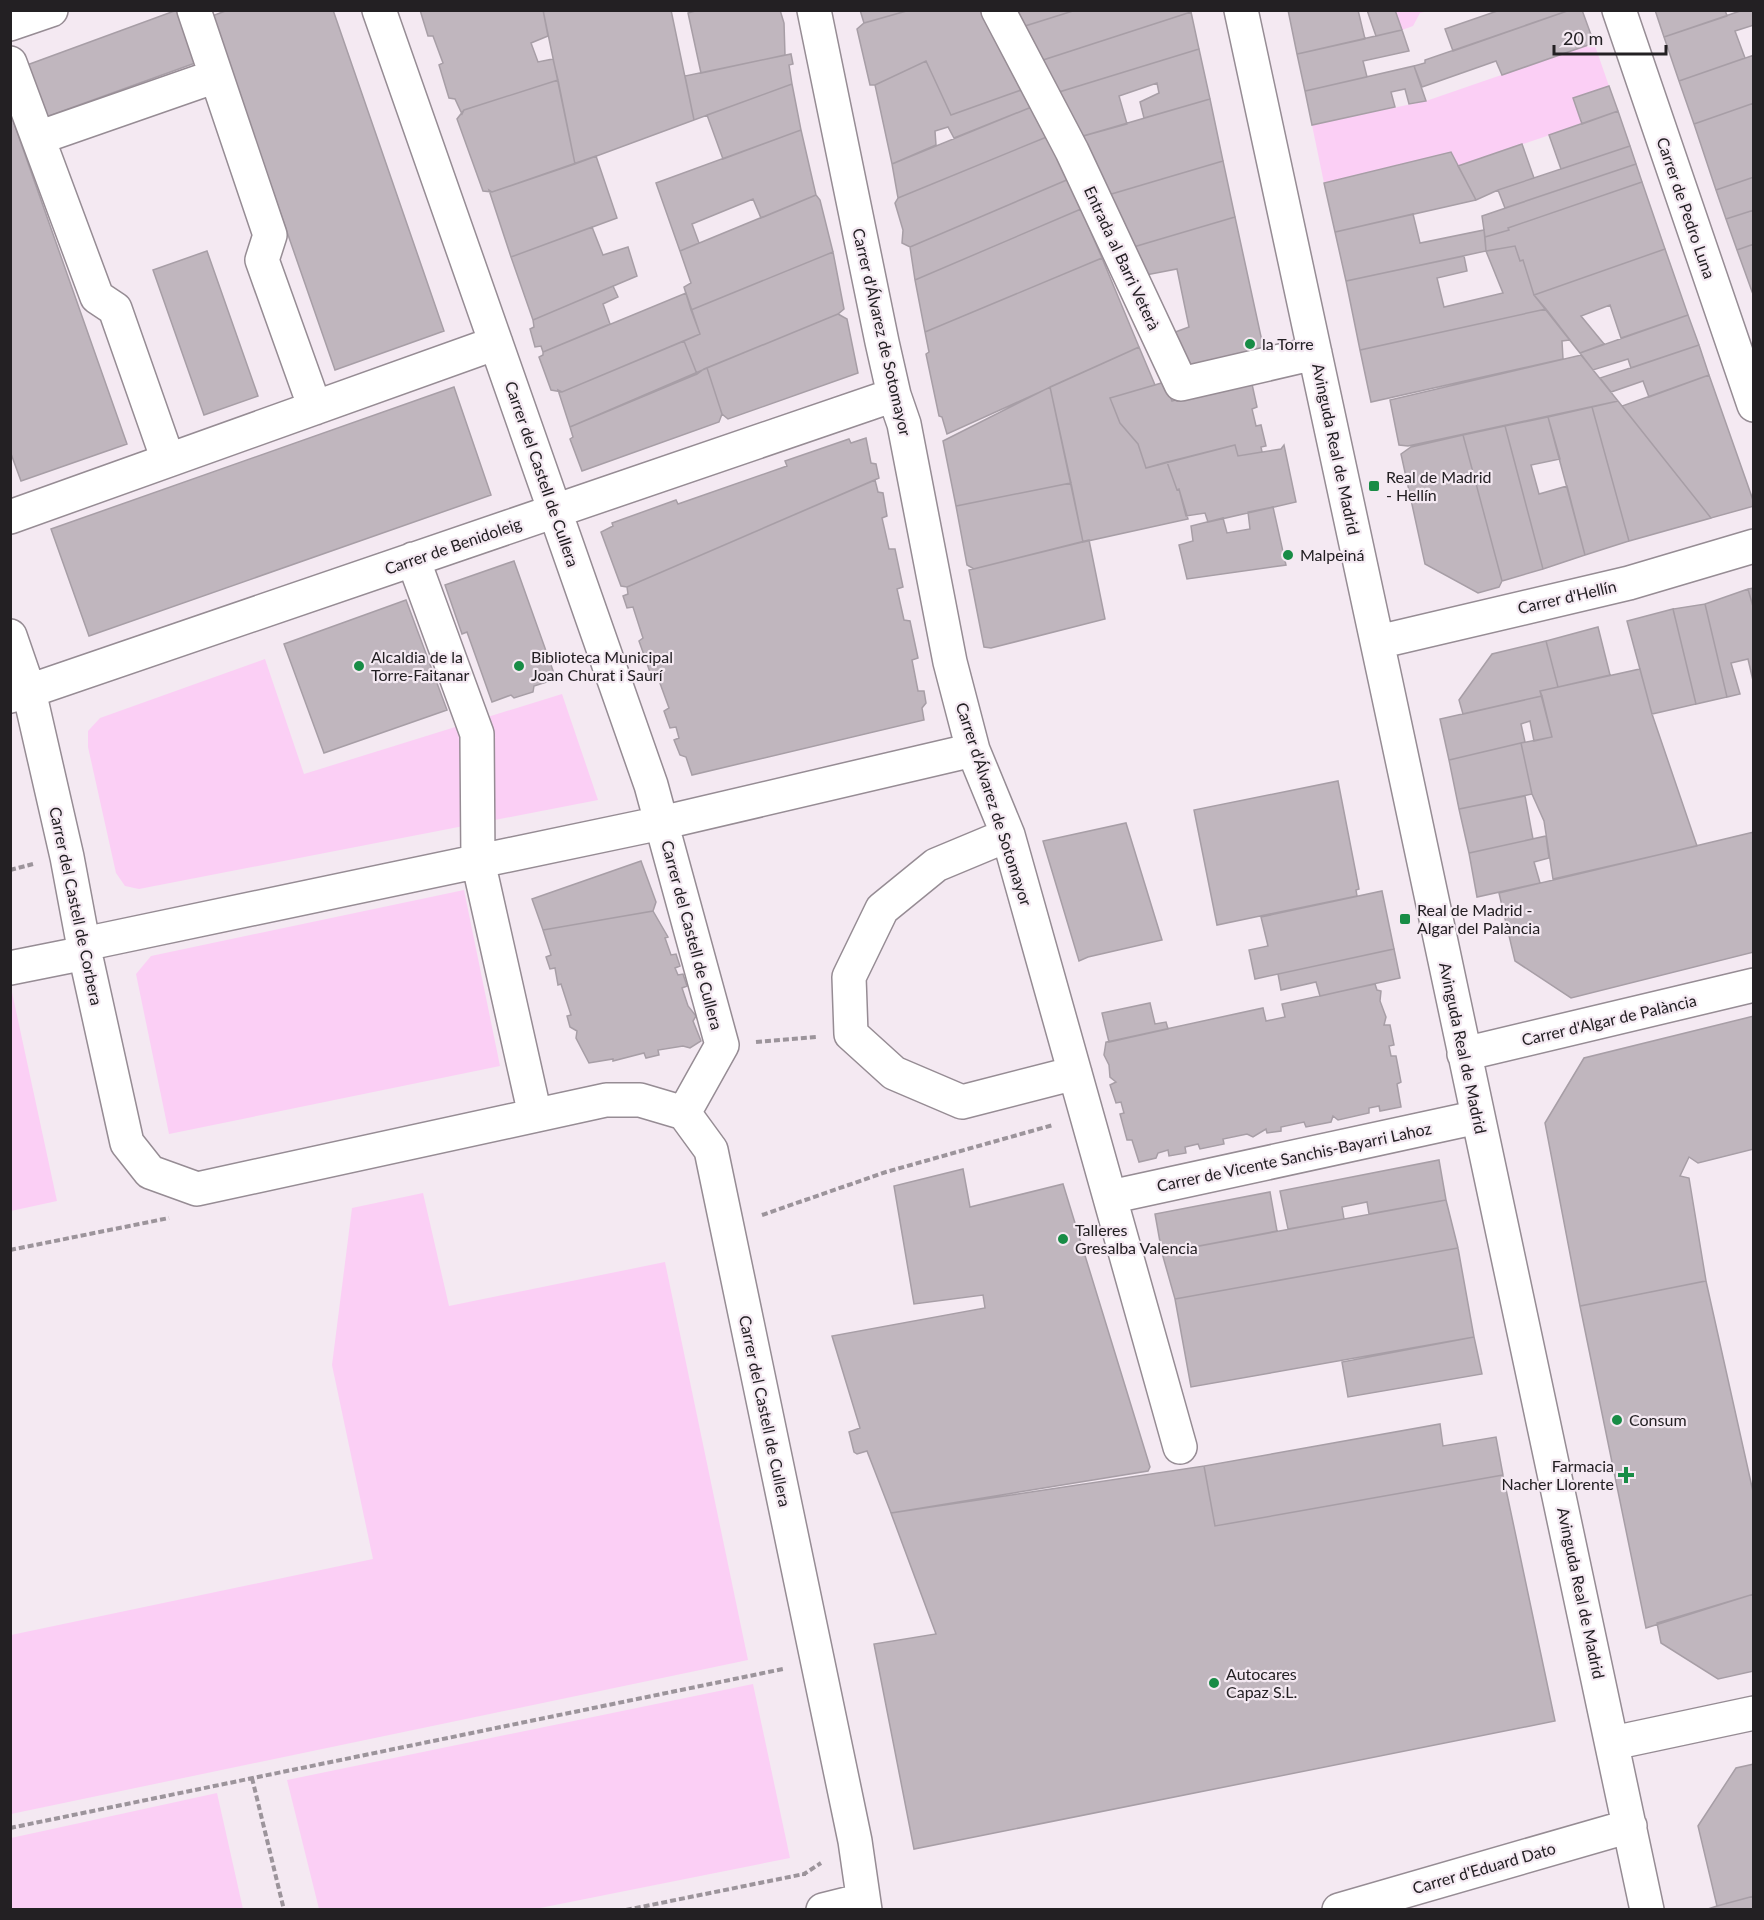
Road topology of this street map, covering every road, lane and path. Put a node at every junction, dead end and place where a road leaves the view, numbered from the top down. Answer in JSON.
{"nodes":[{"id":1,"x":51,"y":10,"type":"edge"},
{"id":2,"x":194,"y":10,"type":"edge"},
{"id":3,"x":379,"y":10,"type":"edge"},
{"id":4,"x":814,"y":10,"type":"edge"},
{"id":5,"x":998,"y":10,"type":"edge"},
{"id":6,"x":1241,"y":10,"type":"edge"},
{"id":7,"x":1619,"y":10,"type":"edge"},
{"id":8,"x":10,"y":24,"type":"edge"},
{"id":9,"x":10,"y":63,"type":"edge"},
{"id":10,"x":216,"y":76,"type":"junction"},
{"id":11,"x":38,"y":138,"type":"junction"},
{"id":12,"x":496,"y":343,"type":"junction"},
{"id":13,"x":1315,"y":353,"type":"junction"},
{"id":14,"x":894,"y":395,"type":"junction"},
{"id":15,"x":1754,"y":405,"type":"edge"},
{"id":16,"x":315,"y":408,"type":"junction"},
{"id":17,"x":168,"y":460,"type":"junction"},
{"id":18,"x":555,"y":511,"type":"junction"},
{"id":19,"x":10,"y":517,"type":"edge"},
{"id":20,"x":1754,"y":546,"type":"edge"},
{"id":21,"x":413,"y":559,"type":"junction"},
{"id":22,"x":10,"y":636,"type":"edge"},
{"id":23,"x":1378,"y":642,"type":"junction"},
{"id":24,"x":20,"y":693,"type":"edge"},
{"id":25,"x":973,"y":750,"type":"junction"},
{"id":26,"x":661,"y":823,"type":"junction"},
{"id":27,"x":1008,"y":835,"type":"junction"},
{"id":28,"x":478,"y":861,"type":"junction"},
{"id":29,"x":85,"y":949,"type":"junction"},
{"id":30,"x":10,"y":969,"type":"edge"},
{"id":31,"x":1754,"y":985,"type":"edge"},
{"id":32,"x":851,"y":1034,"type":"junction"},
{"id":33,"x":722,"y":1045,"type":"junction"},
{"id":34,"x":1464,"y":1054,"type":"junction"},
{"id":35,"x":1075,"y":1073,"type":"junction"},
{"id":36,"x":684,"y":1113,"type":"junction"},
{"id":37,"x":535,"y":1115,"type":"junction"},
{"id":38,"x":1086,"y":1115,"type":"junction"},
{"id":39,"x":1478,"y":1118,"type":"junction"},
{"id":40,"x":196,"y":1190,"type":"junction"},
{"id":41,"x":1110,"y":1197,"type":"junction"},
{"id":42,"x":727,"y":1227,"type":"junction"},
{"id":43,"x":10,"y":1250,"type":"edge"},
{"id":44,"x":1180,"y":1448,"type":"dead end"},
{"id":45,"x":817,"y":1662,"type":"junction"},
{"id":46,"x":1754,"y":1713,"type":"edge"},
{"id":47,"x":1613,"y":1743,"type":"junction"},
{"id":48,"x":252,"y":1778,"type":"junction"},
{"id":49,"x":10,"y":1827,"type":"edge"},
{"id":50,"x":1630,"y":1827,"type":"junction"},
{"id":51,"x":804,"y":1874,"type":"dead end"},
{"id":52,"x":864,"y":1905,"type":"edge"},
{"id":53,"x":284,"y":1910,"type":"edge"},
{"id":54,"x":626,"y":1910,"type":"edge"},
{"id":55,"x":824,"y":1910,"type":"edge"},
{"id":56,"x":1339,"y":1910,"type":"edge"},
{"id":57,"x":1647,"y":1910,"type":"edge"}],
"edges":[{"from":1,"to":8,"type":"street"},
{"from":2,"to":10,"type":"street"},
{"from":3,"to":12,"type":"street","name":"Carrer del Castell de Cullera"},
{"from":4,"to":14,"type":"street","name":"Carrer d'Álvarez de Sotomayor"},
{"from":5,"to":13,"type":"street","name":"Entrada al Barri Veterà"},
{"from":6,"to":13,"type":"street","name":"Avinguda Real de Madrid"},
{"from":7,"to":15,"type":"street","name":"Carrer de Pedro Luna"},
{"from":9,"to":11,"type":"street"},
{"from":10,"to":11,"type":"street"},
{"from":10,"to":16,"type":"street"},
{"from":11,"to":17,"type":"street"},
{"from":12,"to":16,"type":"street"},
{"from":12,"to":18,"type":"street","name":"Carrer del Castell de Cullera"},
{"from":13,"to":23,"type":"street","name":"Avinguda Real de Madrid"},
{"from":14,"to":18,"type":"street","name":"Carrer de Benidoleig"},
{"from":14,"to":25,"type":"street","name":"Carrer d'Álvarez de Sotomayor"},
{"from":16,"to":17,"type":"street"},
{"from":17,"to":19,"type":"street"},
{"from":18,"to":21,"type":"street","name":"Carrer de Benidoleig"},
{"from":18,"to":26,"type":"street","name":"Carrer del Castell de Cullera"},
{"from":20,"to":23,"type":"street","name":"Carrer d'Hellín"},
{"from":21,"to":24,"type":"street","name":"Carrer de Benidoleig"},
{"from":21,"to":28,"type":"street"},
{"from":22,"to":24,"type":"street","name":"Carrer del Castell de Corbera"},
{"from":23,"to":34,"type":"street","name":"Avinguda Real de Madrid"},
{"from":24,"to":29,"type":"street","name":"Carrer del Castell de Corbera"},
{"from":25,"to":26,"type":"street"},
{"from":25,"to":27,"type":"street","name":"Carrer d'Álvarez de Sotomayor"},
{"from":26,"to":28,"type":"street"},
{"from":26,"to":33,"type":"street","name":"Carrer del Castell de Cullera"},
{"from":27,"to":32,"type":"street"},
{"from":27,"to":35,"type":"street","name":"Carrer d'Álvarez de Sotomayor"},
{"from":28,"to":29,"type":"street"},
{"from":28,"to":37,"type":"street"},
{"from":29,"to":30,"type":"street"},
{"from":29,"to":40,"type":"street","name":"Carrer del Castell de Corbera"},
{"from":31,"to":34,"type":"street","name":"Carrer d'Algar de Palància"},
{"from":32,"to":33,"type":"path"},
{"from":32,"to":35,"type":"street"},
{"from":33,"to":36,"type":"street","name":"Carrer del Castell de Cullera"},
{"from":34,"to":39,"type":"street","name":"Avinguda Real de Madrid"},
{"from":35,"to":38,"type":"street","name":"Carrer d'Álvarez de Sotomayor"},
{"from":36,"to":37,"type":"street"},
{"from":36,"to":42,"type":"street","name":"Carrer del Castell de Cullera"},
{"from":37,"to":40,"type":"street"},
{"from":38,"to":41,"type":"street","name":"Carrer d'Álvarez de Sotomayor"},
{"from":38,"to":42,"type":"path"},
{"from":39,"to":41,"type":"street","name":"Carrer de Vicente Sanchis-Bayarri Lahoz"},
{"from":39,"to":47,"type":"street","name":"Avinguda Real de Madrid"},
{"from":40,"to":43,"type":"path"},
{"from":41,"to":44,"type":"street","name":"Carrer d'Álvarez de Sotomayor"},
{"from":42,"to":45,"type":"street","name":"Carrer del Castell de Cullera"},
{"from":45,"to":48,"type":"path"},
{"from":45,"to":52,"type":"street","name":"Carrer del Castell de Cullera"},
{"from":46,"to":47,"type":"street"},
{"from":47,"to":50,"type":"street","name":"Avinguda Real de Madrid"},
{"from":48,"to":49,"type":"path"},
{"from":48,"to":53,"type":"path"},
{"from":50,"to":56,"type":"street","name":"Carrer d'Eduard Dato"},
{"from":50,"to":57,"type":"street","name":"Avinguda Real de Madrid"},
{"from":51,"to":54,"type":"path"},
{"from":52,"to":55,"type":"street"}]}
